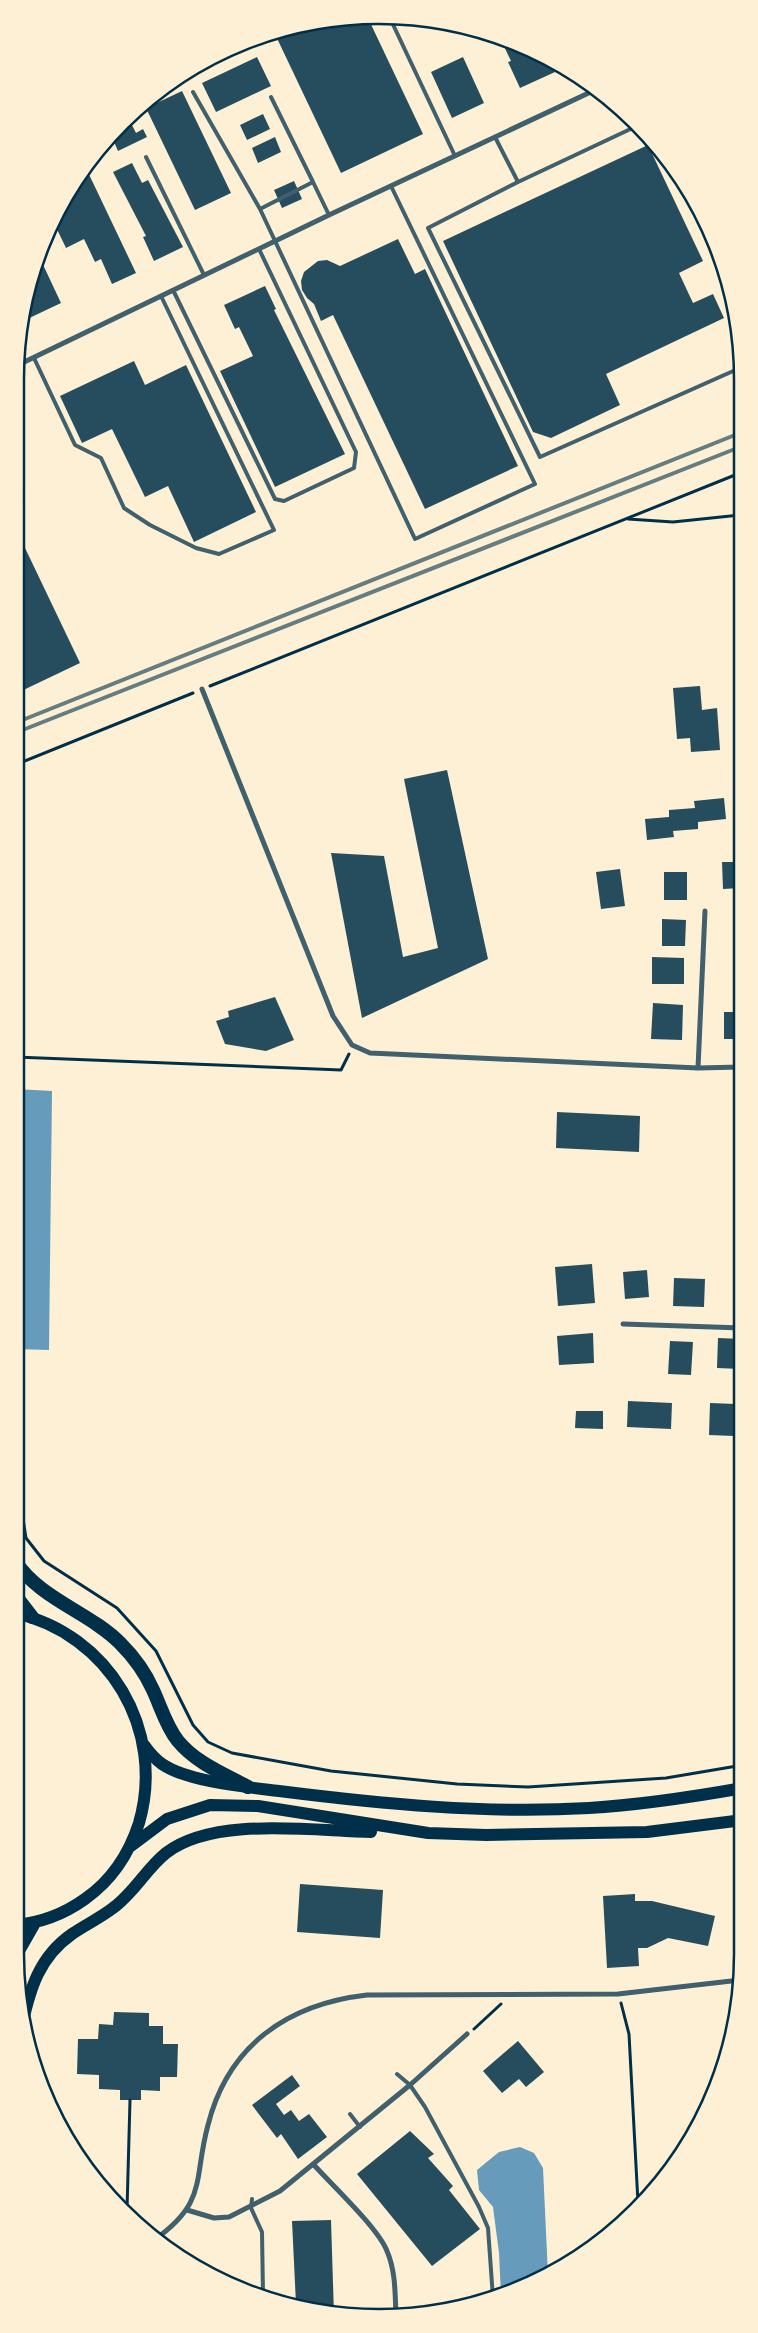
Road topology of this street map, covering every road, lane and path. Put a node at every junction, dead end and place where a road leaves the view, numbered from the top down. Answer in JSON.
{"nodes":[{"id":1,"x":393,"y":25,"type":"edge"},
{"id":2,"x":193,"y":92,"type":"dead end"},
{"id":3,"x":589,"y":93,"type":"edge"},
{"id":4,"x":271,"y":96,"type":"dead end"},
{"id":5,"x":631,"y":129,"type":"edge"},
{"id":6,"x":495,"y":137,"type":"junction"},
{"id":7,"x":455,"y":156,"type":"junction"},
{"id":8,"x":146,"y":157,"type":"dead end"},
{"id":9,"x":313,"y":182,"type":"junction"},
{"id":10,"x":518,"y":182,"type":"junction"},
{"id":11,"x":391,"y":186,"type":"junction"},
{"id":12,"x":260,"y":209,"type":"junction"},
{"id":13,"x":329,"y":215,"type":"junction"},
{"id":14,"x":275,"y":241,"type":"junction"},
{"id":15,"x":258,"y":249,"type":"junction"},
{"id":16,"x":204,"y":275,"type":"junction"},
{"id":17,"x":173,"y":290,"type":"junction"},
{"id":18,"x":161,"y":296,"type":"junction"},
{"id":19,"x":34,"y":358,"type":"junction"},
{"id":20,"x":25,"y":362,"type":"edge"},
{"id":21,"x":734,"y":371,"type":"edge"},
{"id":22,"x":734,"y":475,"type":"edge"},
{"id":23,"x":734,"y":516,"type":"edge"},
{"id":24,"x":625,"y":519,"type":"junction"},
{"id":25,"x":202,"y":690,"type":"junction"},
{"id":26,"x":24,"y":761,"type":"edge"},
{"id":27,"x":705,"y":912,"type":"dead end"},
{"id":28,"x":352,"y":1046,"type":"junction"},
{"id":29,"x":24,"y":1057,"type":"edge"},
{"id":30,"x":734,"y":1067,"type":"edge"},
{"id":31,"x":698,"y":1068,"type":"junction"},
{"id":32,"x":623,"y":1324,"type":"dead end"},
{"id":33,"x":734,"y":1328,"type":"edge"},
{"id":34,"x":24,"y":1525,"type":"edge"},
{"id":35,"x":24,"y":1571,"type":"edge"},
{"id":36,"x":24,"y":1607,"type":"edge"},
{"id":37,"x":24,"y":1615,"type":"edge"},
{"id":38,"x":32,"y":1617,"type":"junction"},
{"id":39,"x":144,"y":1745,"type":"junction"},
{"id":40,"x":734,"y":1767,"type":"edge"},
{"id":41,"x":248,"y":1787,"type":"junction"},
{"id":42,"x":734,"y":1789,"type":"edge"},
{"id":43,"x":734,"y":1821,"type":"edge"},
{"id":44,"x":428,"y":1833,"type":"junction"},
{"id":45,"x":131,"y":1846,"type":"junction"},
{"id":46,"x":35,"y":1923,"type":"junction"},
{"id":47,"x":24,"y":1924,"type":"edge"},
{"id":48,"x":24,"y":1942,"type":"edge"},
{"id":49,"x":733,"y":1981,"type":"edge"},
{"id":50,"x":618,"y":1994,"type":"junction"},
{"id":51,"x":510,"y":1996,"type":"junction"},
{"id":52,"x":28,"y":2004,"type":"edge"},
{"id":53,"x":467,"y":2034,"type":"joint"},
{"id":54,"x":398,"y":2074,"type":"dead end"},
{"id":55,"x":410,"y":2086,"type":"junction"},
{"id":56,"x":130,"y":2100,"type":"dead end"},
{"id":57,"x":350,"y":2114,"type":"dead end"},
{"id":58,"x":360,"y":2127,"type":"junction"},
{"id":59,"x":314,"y":2165,"type":"junction"},
{"id":60,"x":638,"y":2197,"type":"edge"},
{"id":61,"x":252,"y":2198,"type":"dead end"},
{"id":62,"x":128,"y":2205,"type":"edge"},
{"id":63,"x":251,"y":2208,"type":"junction"},
{"id":64,"x":188,"y":2210,"type":"junction"},
{"id":65,"x":161,"y":2235,"type":"edge"},
{"id":66,"x":263,"y":2289,"type":"edge"},
{"id":67,"x":492,"y":2290,"type":"edge"},
{"id":68,"x":396,"y":2308,"type":"edge"}],
"edges":[{"from":1,"to":7,"type":"lane"},
{"from":2,"to":12,"type":"lane"},
{"from":3,"to":6,"type":"street"},
{"from":4,"to":9,"type":"lane"},
{"from":5,"to":10,"type":"lane"},
{"from":6,"to":7,"type":"street"},
{"from":6,"to":10,"type":"lane"},
{"from":7,"to":11,"type":"street"},
{"from":8,"to":16,"type":"lane"},
{"from":9,"to":12,"type":"lane"},
{"from":9,"to":13,"type":"lane"},
{"from":10,"to":21,"type":"lane"},
{"from":11,"to":13,"type":"street"},
{"from":11,"to":14,"type":"lane"},
{"from":12,"to":14,"type":"lane"},
{"from":13,"to":14,"type":"street"},
{"from":14,"to":15,"type":"street"},
{"from":15,"to":16,"type":"street"},
{"from":15,"to":17,"type":"lane"},
{"from":16,"to":17,"type":"street"},
{"from":17,"to":18,"type":"street"},
{"from":18,"to":19,"type":"street"},
{"from":18,"to":19,"type":"lane"},
{"from":19,"to":20,"type":"street"},
{"from":22,"to":24,"type":"path"},
{"from":23,"to":24,"type":"path"},
{"from":24,"to":25,"type":"path"},
{"from":25,"to":26,"type":"path"},
{"from":25,"to":28,"type":"street"},
{"from":27,"to":31,"type":"street"},
{"from":28,"to":29,"type":"path"},
{"from":28,"to":31,"type":"street"},
{"from":30,"to":31,"type":"street"},
{"from":32,"to":33,"type":"street"},
{"from":34,"to":40,"type":"path"},
{"from":35,"to":41,"type":"highway"},
{"from":36,"to":38,"type":"highway"},
{"from":37,"to":38,"type":"main road"},
{"from":38,"to":39,"type":"main road"},
{"from":39,"to":41,"type":"main road"},
{"from":39,"to":45,"type":"main road"},
{"from":41,"to":42,"type":"main road"},
{"from":43,"to":44,"type":"main road"},
{"from":44,"to":45,"type":"main road"},
{"from":44,"to":52,"type":"main road"},
{"from":45,"to":46,"type":"main road"},
{"from":46,"to":47,"type":"main road"},
{"from":46,"to":48,"type":"main road"},
{"from":49,"to":50,"type":"street"},
{"from":50,"to":51,"type":"street"},
{"from":50,"to":60,"type":"path"},
{"from":51,"to":53,"type":"path"},
{"from":51,"to":64,"type":"street"},
{"from":53,"to":55,"type":"street"},
{"from":54,"to":55,"type":"lane"},
{"from":55,"to":58,"type":"street"},
{"from":55,"to":67,"type":"lane"},
{"from":56,"to":62,"type":"path"},
{"from":57,"to":58,"type":"lane"},
{"from":58,"to":59,"type":"street"},
{"from":59,"to":63,"type":"street"},
{"from":59,"to":68,"type":"street"},
{"from":61,"to":63,"type":"lane"},
{"from":63,"to":64,"type":"street"},
{"from":63,"to":66,"type":"lane"},
{"from":64,"to":65,"type":"street"}]}
